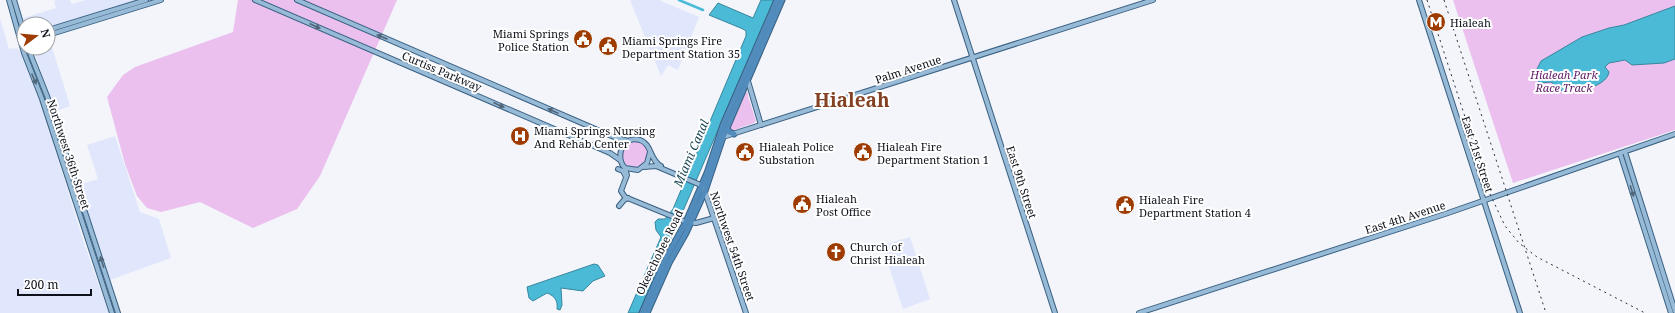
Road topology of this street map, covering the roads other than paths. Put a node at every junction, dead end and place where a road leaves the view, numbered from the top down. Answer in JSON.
{"nodes":[{"id":1,"x":9,"y":0,"type":"edge"},
{"id":2,"x":14,"y":0,"type":"edge"},
{"id":3,"x":146,"y":0,"type":"edge"},
{"id":4,"x":161,"y":0,"type":"edge"},
{"id":5,"x":255,"y":0,"type":"edge"},
{"id":6,"x":297,"y":0,"type":"edge"},
{"id":7,"x":777,"y":0,"type":"edge"},
{"id":8,"x":782,"y":0,"type":"edge"},
{"id":9,"x":954,"y":0,"type":"edge"},
{"id":10,"x":1144,"y":0,"type":"edge"},
{"id":11,"x":1153,"y":0,"type":"edge"},
{"id":12,"x":1419,"y":0,"type":"edge"},
{"id":13,"x":19,"y":16,"type":"edge"},
{"id":14,"x":16,"y":20,"type":"edge"},
{"id":15,"x":56,"y":31,"type":"edge"},
{"id":16,"x":56,"y":32,"type":"edge"},
{"id":17,"x":1007,"y":46,"type":"junction"},
{"id":18,"x":755,"y":50,"type":"junction"},
{"id":19,"x":28,"y":56,"type":"edge"},
{"id":20,"x":31,"y":56,"type":"edge"},
{"id":21,"x":972,"y":57,"type":"junction"},
{"id":22,"x":748,"y":81,"type":"junction"},
{"id":23,"x":762,"y":125,"type":"junction"},
{"id":24,"x":728,"y":128,"type":"junction"},
{"id":25,"x":734,"y":134,"type":"junction"},
{"id":26,"x":1675,"y":134,"type":"edge"},
{"id":27,"x":724,"y":137,"type":"junction"},
{"id":28,"x":628,"y":141,"type":"junction"},
{"id":29,"x":716,"y":142,"type":"junction"},
{"id":30,"x":650,"y":152,"type":"junction"},
{"id":31,"x":1625,"y":152,"type":"junction"},
{"id":32,"x":1620,"y":153,"type":"junction"},
{"id":33,"x":620,"y":160,"type":"junction"},
{"id":34,"x":644,"y":167,"type":"junction"},
{"id":35,"x":625,"y":168,"type":"junction"},
{"id":36,"x":618,"y":169,"type":"dead end"},
{"id":37,"x":680,"y":175,"type":"junction"},
{"id":38,"x":626,"y":177,"type":"junction"},
{"id":39,"x":702,"y":185,"type":"junction"},
{"id":40,"x":705,"y":191,"type":"junction"},
{"id":41,"x":628,"y":198,"type":"junction"},
{"id":42,"x":1484,"y":200,"type":"junction"},
{"id":43,"x":619,"y":206,"type":"dead end"},
{"id":44,"x":714,"y":218,"type":"junction"},
{"id":45,"x":688,"y":223,"type":"junction"},
{"id":46,"x":1675,"y":311,"type":"edge"},
{"id":47,"x":112,"y":313,"type":"edge"},
{"id":48,"x":118,"y":313,"type":"edge"},
{"id":49,"x":642,"y":313,"type":"edge"},
{"id":50,"x":647,"y":313,"type":"edge"},
{"id":51,"x":746,"y":313,"type":"edge"},
{"id":52,"x":1055,"y":313,"type":"edge"},
{"id":53,"x":1139,"y":313,"type":"edge"},
{"id":54,"x":1520,"y":313,"type":"edge"},
{"id":55,"x":1671,"y":313,"type":"edge"}],
"edges":[{"from":1,"to":14,"type":"main road","name":"Northwest 36th Street"},
{"from":2,"to":13,"type":"main road"},
{"from":3,"to":15,"type":"main road"},
{"from":4,"to":16,"type":"main road"},
{"from":5,"to":33,"type":"main road","name":"Curtiss Parkway","one_way":true},
{"from":28,"to":6,"type":"main road","name":"Curtiss Parkway","one_way":true},
{"from":7,"to":18,"type":"highway","name":"Okeechobee Road"},
{"from":8,"to":22,"type":"highway","name":"Okeechobee Road"},
{"from":9,"to":21,"type":"main road","name":"East 9th Street"},
{"from":10,"to":17,"type":"main road","name":"Palm Avenue"},
{"from":11,"to":17,"type":"main road","name":"Palm Avenue"},
{"from":12,"to":42,"type":"main road","name":"East 21st Street"},
{"from":17,"to":21,"type":"main road","name":"Palm Avenue"},
{"from":18,"to":22,"type":"highway"},
{"from":18,"to":29,"type":"highway","name":"Okeechobee Road"},
{"from":19,"to":47,"type":"main road","name":"Northwest 36th Street","one_way":true},
{"from":48,"to":20,"type":"main road","name":"Northwest 36th Street","one_way":true},
{"from":21,"to":23,"type":"main road","name":"Palm Avenue"},
{"from":21,"to":52,"type":"main road","name":"East 9th Street"},
{"from":22,"to":23,"type":"main road"},
{"from":22,"to":24,"type":"highway","name":"Okeechobee Road"},
{"from":23,"to":25,"type":"main road","name":"Palm Avenue"},
{"from":24,"to":25,"type":"highway"},
{"from":24,"to":27,"type":"highway","name":"Okeechobee Road"},
{"from":25,"to":27,"type":"main road","name":"Palm Avenue"},
{"from":26,"to":31,"type":"main road","name":"East 4th Avenue"},
{"from":27,"to":29,"type":"highway"},
{"from":27,"to":40,"type":"highway","name":"Okeechobee Road"},
{"from":28,"to":30,"type":"main road"},
{"from":28,"to":33,"type":"main road"},
{"from":29,"to":39,"type":"highway","name":"Okeechobee Road"},
{"from":30,"to":34,"type":"main road"},
{"from":30,"to":37,"type":"main road"},
{"from":31,"to":32,"type":"main road","name":"East 4th Avenue"},
{"from":31,"to":46,"type":"main road"},
{"from":32,"to":42,"type":"main road","name":"East 4th Avenue"},
{"from":32,"to":55,"type":"main road","one_way":true},
{"from":33,"to":35,"type":"main road"},
{"from":34,"to":35,"type":"main road"},
{"from":34,"to":37,"type":"main road"},
{"from":35,"to":38,"type":"main road"},
{"from":36,"to":38,"type":"main road"},
{"from":37,"to":39,"type":"main road"},
{"from":38,"to":41,"type":"main road"},
{"from":39,"to":40,"type":"main road","name":"Northwest 54th Street"},
{"from":39,"to":45,"type":"highway","name":"Okeechobee Road"},
{"from":40,"to":44,"type":"main road","name":"Northwest 54th Street"},
{"from":40,"to":45,"type":"highway","name":"Okeechobee Road"},
{"from":41,"to":43,"type":"main road"},
{"from":41,"to":45,"type":"main road"},
{"from":42,"to":53,"type":"main road","name":"East 4th Avenue"},
{"from":42,"to":54,"type":"main road","name":"East 21st Street"},
{"from":44,"to":45,"type":"main road"},
{"from":44,"to":51,"type":"main road","name":"Northwest 54th Street"},
{"from":45,"to":49,"type":"highway","name":"Okeechobee Road"},
{"from":45,"to":50,"type":"highway","name":"Okeechobee Road"}]}
